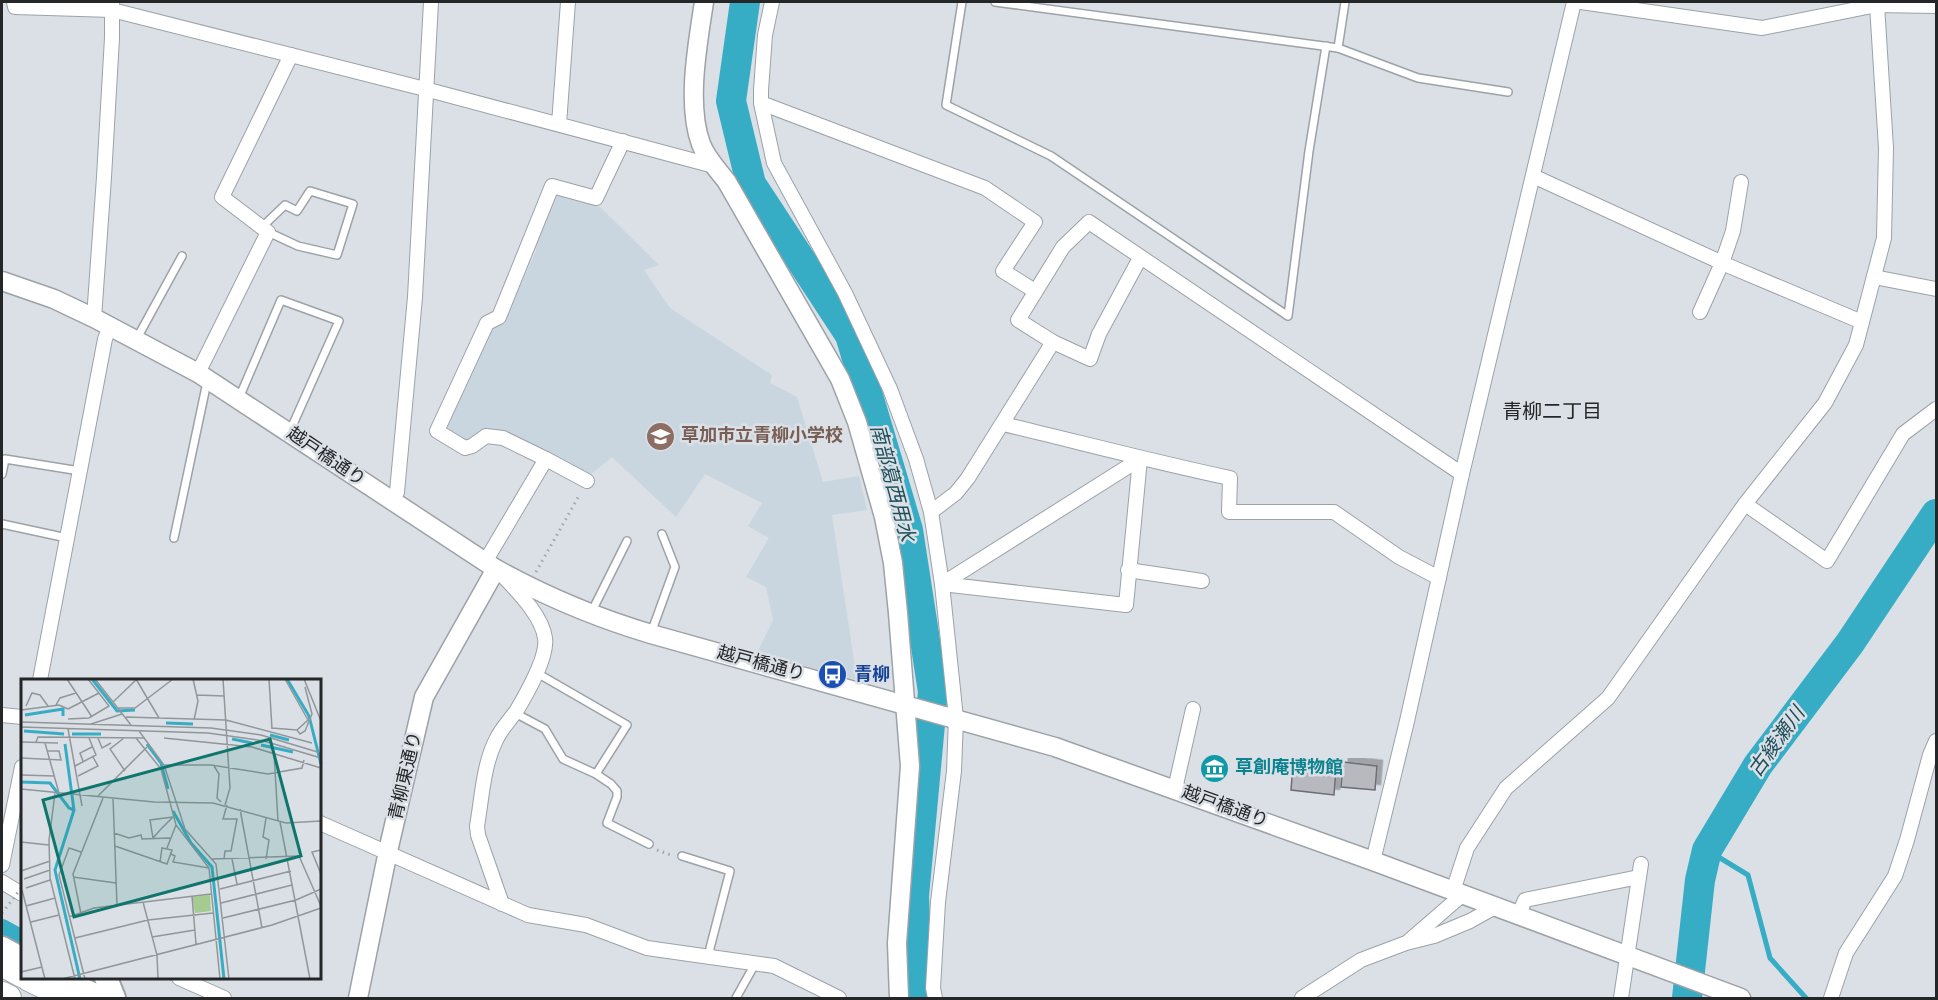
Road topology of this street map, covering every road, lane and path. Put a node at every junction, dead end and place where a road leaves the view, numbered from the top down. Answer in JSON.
{"nodes":[{"id":1,"x":14,"y":2,"type":"edge"},
{"id":2,"x":431,"y":2,"type":"edge"},
{"id":3,"x":568,"y":2,"type":"edge"},
{"id":4,"x":704,"y":2,"type":"edge"},
{"id":5,"x":772,"y":2,"type":"edge"},
{"id":6,"x":962,"y":2,"type":"edge"},
{"id":7,"x":995,"y":2,"type":"edge"},
{"id":8,"x":1345,"y":2,"type":"edge"},
{"id":9,"x":1574,"y":2,"type":"edge"},
{"id":10,"x":1581,"y":2,"type":"edge"},
{"id":11,"x":1877,"y":5,"type":"junction"},
{"id":12,"x":112,"y":6,"type":"edge"},
{"id":13,"x":1936,"y":6,"type":"edge"},
{"id":14,"x":1326,"y":46,"type":"junction"},
{"id":15,"x":1338,"y":48,"type":"junction"},
{"id":16,"x":291,"y":55,"type":"junction"},
{"id":17,"x":424,"y":89,"type":"junction"},
{"id":18,"x":1508,"y":92,"type":"dead end"},
{"id":19,"x":761,"y":103,"type":"junction"},
{"id":20,"x":559,"y":124,"type":"junction"},
{"id":21,"x":623,"y":141,"type":"junction"},
{"id":22,"x":714,"y":166,"type":"junction"},
{"id":23,"x":1533,"y":176,"type":"junction"},
{"id":24,"x":1741,"y":182,"type":"dead end"},
{"id":25,"x":266,"y":229,"type":"junction"},
{"id":26,"x":182,"y":256,"type":"dead end"},
{"id":27,"x":1140,"y":258,"type":"junction"},
{"id":28,"x":1722,"y":263,"type":"junction"},
{"id":29,"x":1874,"y":277,"type":"junction"},
{"id":30,"x":2,"y":281,"type":"edge"},
{"id":31,"x":1936,"y":289,"type":"edge"},
{"id":32,"x":1035,"y":291,"type":"junction"},
{"id":33,"x":1700,"y":312,"type":"dead end"},
{"id":34,"x":102,"y":322,"type":"junction"},
{"id":35,"x":1862,"y":322,"type":"junction"},
{"id":36,"x":136,"y":340,"type":"junction"},
{"id":37,"x":1053,"y":342,"type":"junction"},
{"id":38,"x":203,"y":376,"type":"junction"},
{"id":39,"x":239,"y":398,"type":"junction"},
{"id":40,"x":1936,"y":409,"type":"edge"},
{"id":41,"x":1003,"y":424,"type":"junction"},
{"id":42,"x":289,"y":432,"type":"junction"},
{"id":43,"x":546,"y":459,"type":"junction"},
{"id":44,"x":1140,"y":459,"type":"junction"},
{"id":45,"x":909,"y":464,"type":"dead end"},
{"id":46,"x":883,"y":470,"type":"dead end"},
{"id":47,"x":80,"y":471,"type":"junction"},
{"id":48,"x":2,"y":474,"type":"edge"},
{"id":49,"x":1462,"y":474,"type":"junction"},
{"id":50,"x":587,"y":481,"type":"joint"},
{"id":51,"x":391,"y":501,"type":"junction"},
{"id":52,"x":1744,"y":504,"type":"junction"},
{"id":53,"x":931,"y":512,"type":"junction"},
{"id":54,"x":2,"y":524,"type":"edge"},
{"id":55,"x":662,"y":534,"type":"dead end"},
{"id":56,"x":67,"y":538,"type":"junction"},
{"id":57,"x":174,"y":538,"type":"dead end"},
{"id":58,"x":627,"y":541,"type":"dead end"},
{"id":59,"x":490,"y":566,"type":"junction"},
{"id":60,"x":1128,"y":570,"type":"junction"},
{"id":61,"x":1439,"y":578,"type":"junction"},
{"id":62,"x":1202,"y":581,"type":"dead end"},
{"id":63,"x":942,"y":584,"type":"junction"},
{"id":64,"x":528,"y":587,"type":"junction"},
{"id":65,"x":591,"y":614,"type":"junction"},
{"id":66,"x":651,"y":634,"type":"junction"},
{"id":67,"x":537,"y":673,"type":"junction"},
{"id":68,"x":40,"y":679,"type":"edge"},
{"id":69,"x":909,"y":706,"type":"junction"},
{"id":70,"x":1193,"y":710,"type":"dead end"},
{"id":71,"x":515,"y":713,"type":"junction"},
{"id":72,"x":2,"y":715,"type":"edge"},
{"id":73,"x":21,"y":717,"type":"edge"},
{"id":74,"x":952,"y":717,"type":"junction"},
{"id":75,"x":1936,"y":741,"type":"edge"},
{"id":76,"x":21,"y":772,"type":"edge"},
{"id":77,"x":596,"y":774,"type":"junction"},
{"id":78,"x":1175,"y":789,"type":"junction"},
{"id":79,"x":321,"y":823,"type":"edge"},
{"id":80,"x":650,"y":844,"type":"joint"},
{"id":81,"x":388,"y":851,"type":"junction"},
{"id":82,"x":682,"y":856,"type":"joint"},
{"id":83,"x":1373,"y":861,"type":"junction"},
{"id":84,"x":2,"y":865,"type":"edge"},
{"id":85,"x":2,"y":882,"type":"edge"},
{"id":86,"x":21,"y":888,"type":"edge"},
{"id":87,"x":21,"y":893,"type":"edge"},
{"id":88,"x":1457,"y":893,"type":"junction"},
{"id":89,"x":502,"y":904,"type":"junction"},
{"id":90,"x":1495,"y":907,"type":"junction"},
{"id":91,"x":2,"y":913,"type":"edge"},
{"id":92,"x":1518,"y":916,"type":"junction"},
{"id":93,"x":1406,"y":943,"type":"junction"},
{"id":94,"x":2,"y":948,"type":"edge"},
{"id":95,"x":1626,"y":956,"type":"junction"},
{"id":96,"x":21,"y":958,"type":"edge"},
{"id":97,"x":710,"y":958,"type":"junction"},
{"id":98,"x":2,"y":963,"type":"edge"},
{"id":99,"x":756,"y":963,"type":"junction"},
{"id":100,"x":21,"y":973,"type":"edge"},
{"id":101,"x":31,"y":979,"type":"edge"},
{"id":102,"x":61,"y":979,"type":"edge"},
{"id":103,"x":106,"y":979,"type":"edge"},
{"id":104,"x":181,"y":979,"type":"edge"},
{"id":105,"x":2,"y":995,"type":"edge"},
{"id":106,"x":8,"y":999,"type":"edge"},
{"id":107,"x":70,"y":999,"type":"edge"},
{"id":108,"x":101,"y":999,"type":"edge"},
{"id":109,"x":114,"y":999,"type":"edge"},
{"id":110,"x":224,"y":999,"type":"edge"},
{"id":111,"x":358,"y":999,"type":"edge"},
{"id":112,"x":736,"y":999,"type":"edge"},
{"id":113,"x":839,"y":999,"type":"edge"},
{"id":114,"x":899,"y":999,"type":"edge"},
{"id":115,"x":935,"y":999,"type":"edge"},
{"id":116,"x":1302,"y":999,"type":"edge"},
{"id":117,"x":1621,"y":999,"type":"edge"},
{"id":118,"x":1741,"y":999,"type":"edge"},
{"id":119,"x":1831,"y":999,"type":"edge"}],
"edges":[{"from":1,"to":12,"type":"street"},
{"from":2,"to":17,"type":"street"},
{"from":3,"to":20,"type":"street"},
{"from":4,"to":22,"type":"street"},
{"from":5,"to":19,"type":"street"},
{"from":6,"to":14,"type":"lane"},
{"from":7,"to":14,"type":"lane"},
{"from":8,"to":15,"type":"lane"},
{"from":9,"to":23,"type":"street"},
{"from":10,"to":11,"type":"street"},
{"from":11,"to":13,"type":"street"},
{"from":11,"to":29,"type":"street"},
{"from":12,"to":16,"type":"street"},
{"from":12,"to":34,"type":"street"},
{"from":14,"to":15,"type":"lane"},
{"from":15,"to":18,"type":"lane"},
{"from":16,"to":17,"type":"street"},
{"from":16,"to":25,"type":"street"},
{"from":17,"to":20,"type":"street"},
{"from":17,"to":51,"type":"street"},
{"from":19,"to":32,"type":"street"},
{"from":19,"to":53,"type":"street"},
{"from":20,"to":21,"type":"street"},
{"from":21,"to":22,"type":"street"},
{"from":21,"to":43,"type":"street"},
{"from":22,"to":69,"type":"street"},
{"from":23,"to":28,"type":"street"},
{"from":23,"to":49,"type":"street"},
{"from":24,"to":28,"type":"street"},
{"from":25,"to":25,"type":"lane"},
{"from":25,"to":38,"type":"street"},
{"from":26,"to":36,"type":"lane"},
{"from":27,"to":32,"type":"street"},
{"from":27,"to":37,"type":"street"},
{"from":27,"to":49,"type":"street"},
{"from":28,"to":33,"type":"street"},
{"from":28,"to":35,"type":"street"},
{"from":29,"to":31,"type":"street"},
{"from":29,"to":35,"type":"street"},
{"from":30,"to":34,"type":"street","name":"越戸橋通り"},
{"from":32,"to":37,"type":"street"},
{"from":34,"to":36,"type":"street","name":"越戸橋通り"},
{"from":34,"to":47,"type":"street"},
{"from":35,"to":52,"type":"street"},
{"from":36,"to":38,"type":"street","name":"越戸橋通り"},
{"from":37,"to":41,"type":"street"},
{"from":38,"to":39,"type":"street","name":"越戸橋通り"},
{"from":38,"to":57,"type":"lane"},
{"from":39,"to":42,"type":"street","name":"越戸橋通り"},
{"from":39,"to":42,"type":"lane"},
{"from":40,"to":52,"type":"street"},
{"from":41,"to":44,"type":"street"},
{"from":41,"to":53,"type":"street"},
{"from":42,"to":51,"type":"street","name":"越戸橋通り"},
{"from":43,"to":50,"type":"street"},
{"from":43,"to":59,"type":"street"},
{"from":44,"to":60,"type":"street"},
{"from":44,"to":61,"type":"street"},
{"from":44,"to":63,"type":"street"},
{"from":45,"to":46,"type":"path"},
{"from":47,"to":48,"type":"lane"},
{"from":47,"to":56,"type":"street"},
{"from":49,"to":61,"type":"street"},
{"from":50,"to":64,"type":"path"},
{"from":51,"to":59,"type":"street","name":"越戸橋通り"},
{"from":52,"to":88,"type":"street"},
{"from":53,"to":63,"type":"street"},
{"from":54,"to":56,"type":"lane"},
{"from":55,"to":66,"type":"lane"},
{"from":56,"to":68,"type":"street"},
{"from":58,"to":65,"type":"lane"},
{"from":59,"to":64,"type":"street","name":"越戸橋通り"},
{"from":59,"to":67,"type":"street"},
{"from":59,"to":81,"type":"street","name":"青柳東通り"},
{"from":60,"to":62,"type":"street"},
{"from":60,"to":63,"type":"street"},
{"from":61,"to":83,"type":"street"},
{"from":63,"to":74,"type":"street"},
{"from":64,"to":65,"type":"street","name":"越戸橋通り"},
{"from":65,"to":66,"type":"street","name":"越戸橋通り"},
{"from":66,"to":69,"type":"street","name":"越戸橋通り"},
{"from":67,"to":71,"type":"street"},
{"from":67,"to":77,"type":"lane"},
{"from":69,"to":74,"type":"street","name":"越戸橋通り"},
{"from":69,"to":114,"type":"street"},
{"from":70,"to":78,"type":"street"},
{"from":71,"to":77,"type":"lane"},
{"from":71,"to":89,"type":"street"},
{"from":72,"to":73,"type":"street"},
{"from":74,"to":78,"type":"street","name":"越戸橋通り"},
{"from":74,"to":115,"type":"street"},
{"from":75,"to":119,"type":"street"},
{"from":76,"to":84,"type":"street"},
{"from":77,"to":80,"type":"lane"},
{"from":78,"to":83,"type":"street","name":"越戸橋通り"},
{"from":79,"to":81,"type":"street"},
{"from":80,"to":82,"type":"path"},
{"from":81,"to":89,"type":"street"},
{"from":81,"to":111,"type":"street","name":"青柳東通り"},
{"from":82,"to":97,"type":"lane"},
{"from":83,"to":88,"type":"street","name":"越戸橋通り"},
{"from":85,"to":87,"type":"street"},
{"from":86,"to":91,"type":"path","bridge":true},
{"from":88,"to":90,"type":"street","name":"越戸橋通り"},
{"from":88,"to":93,"type":"street"},
{"from":89,"to":97,"type":"street"},
{"from":90,"to":92,"type":"street","name":"越戸橋通り"},
{"from":90,"to":93,"type":"street"},
{"from":92,"to":95,"type":"street","name":"越戸橋通り"},
{"from":92,"to":95,"type":"street"},
{"from":93,"to":116,"type":"street"},
{"from":94,"to":96,"type":"highway"},
{"from":95,"to":117,"type":"street"},
{"from":95,"to":118,"type":"street","name":"越戸橋通り"},
{"from":97,"to":99,"type":"street"},
{"from":98,"to":100,"type":"highway"},
{"from":99,"to":112,"type":"lane"},
{"from":99,"to":113,"type":"street"},
{"from":101,"to":107,"type":"highway"},
{"from":102,"to":108,"type":"highway"},
{"from":103,"to":109,"type":"highway"},
{"from":104,"to":110,"type":"street"},
{"from":105,"to":106,"type":"highway"}]}
